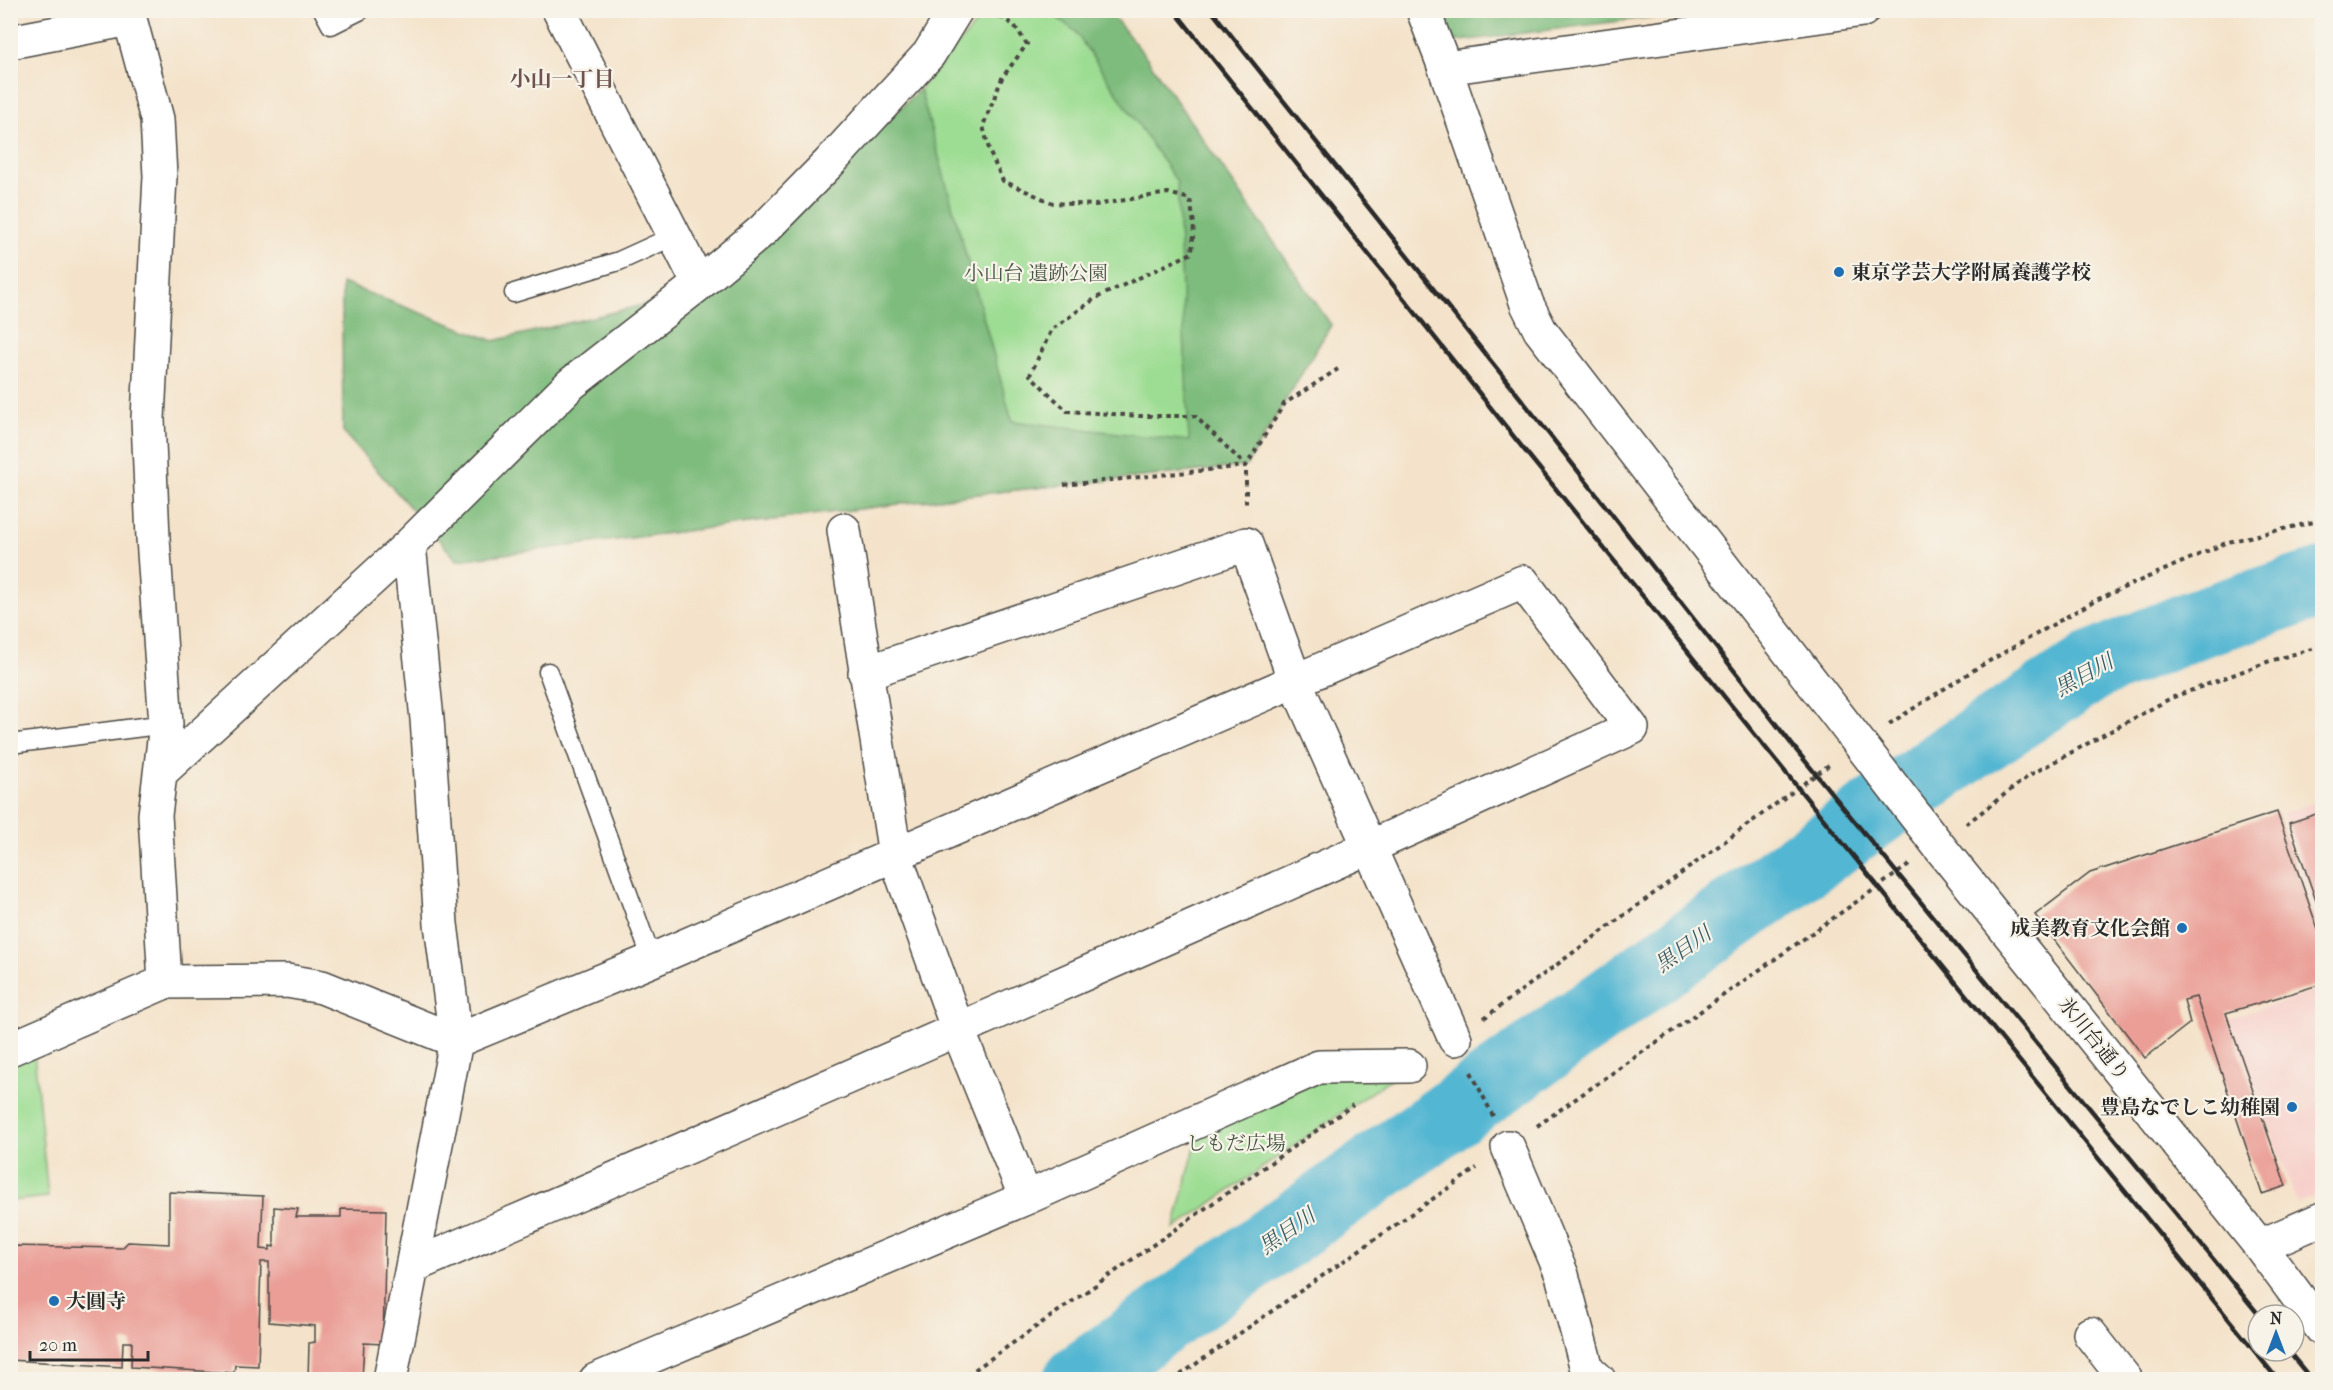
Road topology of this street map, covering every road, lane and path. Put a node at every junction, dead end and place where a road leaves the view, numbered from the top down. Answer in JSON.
{"nodes":[{"id":1,"x":323,"y":10,"type":"edge"},
{"id":2,"x":361,"y":10,"type":"edge"},
{"id":3,"x":558,"y":10,"type":"edge"},
{"id":4,"x":956,"y":10,"type":"edge"},
{"id":5,"x":988,"y":10,"type":"edge"},
{"id":6,"x":1423,"y":10,"type":"edge"},
{"id":7,"x":1863,"y":10,"type":"edge"},
{"id":8,"x":126,"y":15,"type":"edge"},
{"id":9,"x":10,"y":42,"type":"edge"},
{"id":10,"x":1445,"y":68,"type":"junction"},
{"id":11,"x":674,"y":236,"type":"junction"},
{"id":12,"x":699,"y":284,"type":"junction"},
{"id":13,"x":514,"y":292,"type":"dead end"},
{"id":14,"x":1338,"y":369,"type":"dead end"},
{"id":15,"x":1246,"y":466,"type":"junction"},
{"id":16,"x":1064,"y":485,"type":"dead end"},
{"id":17,"x":2322,"y":520,"type":"edge"},
{"id":18,"x":844,"y":530,"type":"dead end"},
{"id":19,"x":409,"y":545,"type":"junction"},
{"id":20,"x":2322,"y":646,"type":"edge"},
{"id":21,"x":548,"y":672,"type":"dead end"},
{"id":22,"x":865,"y":673,"type":"junction"},
{"id":23,"x":1295,"y":681,"type":"junction"},
{"id":24,"x":166,"y":724,"type":"junction"},
{"id":25,"x":10,"y":744,"type":"edge"},
{"id":26,"x":1864,"y":748,"type":"junction"},
{"id":27,"x":160,"y":773,"type":"junction"},
{"id":28,"x":1934,"y":840,"type":"junction"},
{"id":29,"x":1369,"y":849,"type":"junction"},
{"id":30,"x":895,"y":855,"type":"junction"},
{"id":31,"x":652,"y":960,"type":"junction"},
{"id":32,"x":165,"y":982,"type":"junction"},
{"id":33,"x":958,"y":1030,"type":"junction"},
{"id":34,"x":1455,"y":1039,"type":"junction"},
{"id":35,"x":456,"y":1041,"type":"junction"},
{"id":36,"x":10,"y":1049,"type":"edge"},
{"id":37,"x":1409,"y":1066,"type":"dead end"},
{"id":38,"x":1360,"y":1100,"type":"dead end"},
{"id":39,"x":1508,"y":1146,"type":"junction"},
{"id":40,"x":1026,"y":1198,"type":"junction"},
{"id":41,"x":2322,"y":1219,"type":"edge"},
{"id":42,"x":2260,"y":1246,"type":"junction"},
{"id":43,"x":413,"y":1266,"type":"junction"},
{"id":44,"x":2322,"y":1329,"type":"edge"},
{"id":45,"x":2090,"y":1334,"type":"dead end"},
{"id":46,"x":602,"y":1378,"type":"edge"},
{"id":47,"x":390,"y":1380,"type":"edge"},
{"id":48,"x":960,"y":1380,"type":"edge"},
{"id":49,"x":1173,"y":1380,"type":"edge"},
{"id":50,"x":1599,"y":1380,"type":"edge"},
{"id":51,"x":2126,"y":1380,"type":"edge"}],
"edges":[{"from":1,"to":2,"type":"lane"},
{"from":3,"to":11,"type":"street"},
{"from":4,"to":12,"type":"street"},
{"from":5,"to":15,"type":"path"},
{"from":6,"to":10,"type":"street","name":"氷川台通り"},
{"from":7,"to":10,"type":"street"},
{"from":8,"to":9,"type":"street"},
{"from":8,"to":24,"type":"street"},
{"from":10,"to":26,"type":"street","name":"氷川台通り"},
{"from":11,"to":12,"type":"street"},
{"from":11,"to":13,"type":"lane"},
{"from":12,"to":19,"type":"street"},
{"from":14,"to":15,"type":"path"},
{"from":15,"to":16,"type":"path"},
{"from":17,"to":26,"type":"path"},
{"from":18,"to":22,"type":"street"},
{"from":19,"to":27,"type":"street"},
{"from":19,"to":35,"type":"street"},
{"from":20,"to":28,"type":"path"},
{"from":21,"to":31,"type":"lane"},
{"from":22,"to":23,"type":"street"},
{"from":22,"to":30,"type":"street"},
{"from":23,"to":29,"type":"street"},
{"from":23,"to":29,"type":"street"},
{"from":23,"to":30,"type":"street"},
{"from":24,"to":25,"type":"lane"},
{"from":24,"to":27,"type":"street"},
{"from":26,"to":28,"type":"street","name":"氷川台通り"},
{"from":26,"to":34,"type":"path"},
{"from":27,"to":32,"type":"street"},
{"from":28,"to":39,"type":"path"},
{"from":28,"to":42,"type":"street","name":"氷川台通り"},
{"from":29,"to":33,"type":"street"},
{"from":29,"to":34,"type":"street"},
{"from":30,"to":31,"type":"street"},
{"from":30,"to":33,"type":"street"},
{"from":31,"to":35,"type":"street"},
{"from":32,"to":35,"type":"street"},
{"from":32,"to":36,"type":"street"},
{"from":33,"to":40,"type":"street"},
{"from":33,"to":43,"type":"street"},
{"from":34,"to":39,"type":"path"},
{"from":35,"to":43,"type":"street"},
{"from":37,"to":40,"type":"street"},
{"from":38,"to":48,"type":"path"},
{"from":39,"to":49,"type":"path"},
{"from":39,"to":50,"type":"street"},
{"from":40,"to":46,"type":"street"},
{"from":41,"to":42,"type":"street"},
{"from":42,"to":44,"type":"street","name":"氷川台通り"},
{"from":43,"to":47,"type":"street"},
{"from":45,"to":51,"type":"street"}]}
